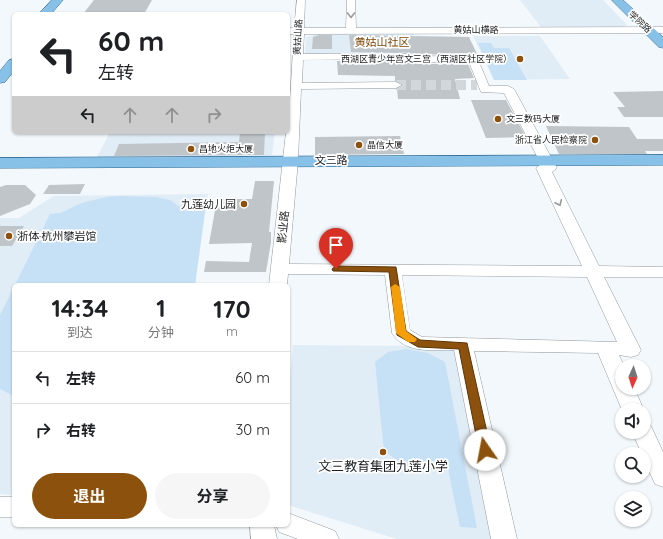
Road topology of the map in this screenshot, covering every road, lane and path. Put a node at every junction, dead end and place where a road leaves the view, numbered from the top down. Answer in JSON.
{"nodes":[{"id":1,"x":58,"y":0,"type":"edge"},
{"id":2,"x":69,"y":0,"type":"edge"},
{"id":3,"x":300,"y":0,"type":"edge"},
{"id":4,"x":351,"y":0,"type":"edge"},
{"id":5,"x":616,"y":0,"type":"edge"},
{"id":6,"x":628,"y":0,"type":"edge"},
{"id":7,"x":47,"y":12,"type":"edge"},
{"id":8,"x":59,"y":12,"type":"edge"},
{"id":9,"x":412,"y":30,"type":"junction"},
{"id":10,"x":659,"y":30,"type":"edge"},
{"id":11,"x":293,"y":31,"type":"edge"},
{"id":12,"x":351,"y":31,"type":"junction"},
{"id":13,"x":663,"y":44,"type":"edge"},
{"id":14,"x":12,"y":51,"type":"edge"},
{"id":15,"x":297,"y":57,"type":"junction"},
{"id":16,"x":421,"y":59,"type":"junction"},
{"id":17,"x":0,"y":64,"type":"edge"},
{"id":18,"x":12,"y":65,"type":"edge"},
{"id":19,"x":0,"y":79,"type":"edge"},
{"id":20,"x":396,"y":85,"type":"tunnel mouth"},
{"id":21,"x":296,"y":86,"type":"junction"},
{"id":22,"x":663,"y":160,"type":"edge"},
{"id":23,"x":0,"y":163,"type":"edge"},
{"id":24,"x":290,"y":165,"type":"junction"},
{"id":25,"x":546,"y":165,"type":"junction"},
{"id":26,"x":663,"y":168,"type":"edge"},
{"id":27,"x":0,"y":171,"type":"edge"},
{"id":28,"x":393,"y":269,"type":"junction"},
{"id":29,"x":663,"y":272,"type":"edge"},
{"id":30,"x":592,"y":273,"type":"junction"},
{"id":31,"x":278,"y":277,"type":"edge"},
{"id":32,"x":463,"y":345,"type":"junction"},
{"id":33,"x":605,"y":347,"type":"junction"},
{"id":34,"x":615,"y":369,"type":"edge"},
{"id":35,"x":646,"y":439,"type":"edge"},
{"id":36,"x":663,"y":477,"type":"edge"},
{"id":37,"x":0,"y":506,"type":"edge"},
{"id":38,"x":12,"y":507,"type":"edge"},
{"id":39,"x":290,"y":525,"type":"edge"},
{"id":40,"x":262,"y":527,"type":"edge"},
{"id":41,"x":264,"y":539,"type":"edge"},
{"id":42,"x":326,"y":539,"type":"edge"},
{"id":43,"x":504,"y":539,"type":"edge"}],
"edges":[{"from":1,"to":7,"type":"main road"},
{"from":2,"to":8,"type":"main road"},
{"from":3,"to":11,"type":"street","name":"黄姑山路"},
{"from":4,"to":12,"type":"street","one_way":true},
{"from":5,"to":10,"type":"main road","name":"学院路"},
{"from":6,"to":10,"type":"main road","name":"学院路"},
{"from":9,"to":10,"type":"street","name":"黄姑山横路"},
{"from":9,"to":12,"type":"street","name":"黄姑山横路"},
{"from":9,"to":16,"type":"street"},
{"from":10,"to":13,"type":"main road","name":"学院路"},
{"from":11,"to":12,"type":"street","name":"黄姑山横路"},
{"from":11,"to":15,"type":"street","name":"黄姑山路"},
{"from":14,"to":17,"type":"main road"},
{"from":15,"to":16,"type":"street"},
{"from":15,"to":21,"type":"street","name":"黄姑山路"},
{"from":16,"to":25,"type":"street"},
{"from":18,"to":19,"type":"main road"},
{"from":20,"to":21,"type":"street"},
{"from":21,"to":24,"type":"street","name":"黄姑山路"},
{"from":22,"to":25,"type":"main road","name":"文三路"},
{"from":23,"to":24,"type":"main road","name":"文三路"},
{"from":24,"to":25,"type":"main road","name":"文三路"},
{"from":24,"to":27,"type":"main road","name":"文三路"},
{"from":24,"to":31,"type":"street","name":"影业路"},
{"from":25,"to":26,"type":"main road","name":"文三路"},
{"from":25,"to":30,"type":"street","one_way":true},
{"from":28,"to":30,"type":"street"},
{"from":28,"to":31,"type":"street"},
{"from":28,"to":32,"type":"street"},
{"from":29,"to":30,"type":"street"},
{"from":30,"to":33,"type":"street"},
{"from":32,"to":33,"type":"street"},
{"from":32,"to":43,"type":"street"},
{"from":33,"to":34,"type":"street"},
{"from":35,"to":36,"type":"street"},
{"from":37,"to":38,"type":"street"},
{"from":39,"to":42,"type":"street"},
{"from":40,"to":41,"type":"street"}]}
